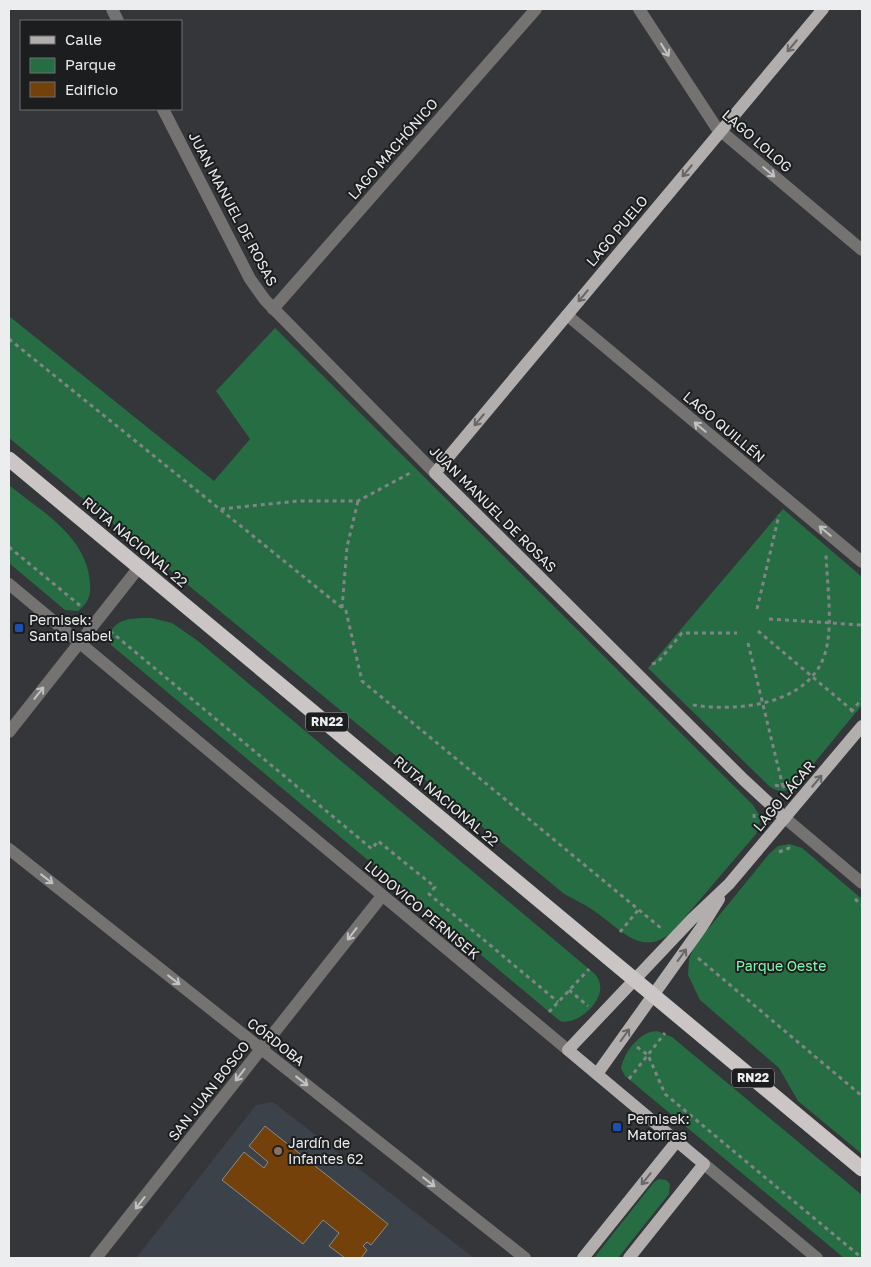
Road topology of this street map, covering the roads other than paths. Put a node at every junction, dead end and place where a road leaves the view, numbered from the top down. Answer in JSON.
{"nodes":[{"id":1,"x":536,"y":9,"type":"edge"},
{"id":2,"x":639,"y":9,"type":"edge"},
{"id":3,"x":823,"y":9,"type":"edge"},
{"id":4,"x":164,"y":110,"type":"edge"},
{"id":5,"x":720,"y":132,"type":"junction"},
{"id":6,"x":862,"y":250,"type":"edge"},
{"id":7,"x":273,"y":309,"type":"junction"},
{"id":8,"x":567,"y":315,"type":"junction"},
{"id":9,"x":9,"y":459,"type":"edge"},
{"id":10,"x":435,"y":473,"type":"junction"},
{"id":11,"x":862,"y":562,"type":"edge"},
{"id":12,"x":140,"y":566,"type":"junction"},
{"id":13,"x":9,"y":584,"type":"edge"},
{"id":14,"x":79,"y":643,"type":"junction"},
{"id":15,"x":862,"y":726,"type":"edge"},
{"id":16,"x":9,"y":732,"type":"edge"},
{"id":17,"x":786,"y":818,"type":"junction"},
{"id":18,"x":9,"y":849,"type":"edge"},
{"id":19,"x":862,"y":883,"type":"edge"},
{"id":20,"x":729,"y":884,"type":"junction"},
{"id":21,"x":382,"y":896,"type":"junction"},
{"id":22,"x":635,"y":980,"type":"junction"},
{"id":23,"x":654,"y":995,"type":"junction"},
{"id":24,"x":261,"y":1049,"type":"junction"},
{"id":25,"x":568,"y":1050,"type":"junction"},
{"id":26,"x":597,"y":1074,"type":"junction"},
{"id":27,"x":677,"y":1141,"type":"junction"},
{"id":28,"x":704,"y":1164,"type":"junction"},
{"id":29,"x":862,"y":1169,"type":"edge"},
{"id":30,"x":96,"y":1258,"type":"edge"},
{"id":31,"x":525,"y":1258,"type":"edge"},
{"id":32,"x":583,"y":1258,"type":"edge"},
{"id":33,"x":629,"y":1258,"type":"edge"},
{"id":34,"x":817,"y":1258,"type":"edge"}],
"edges":[{"from":1,"to":7,"type":"street","name":"LAGO MACHÓNICO"},
{"from":2,"to":5,"type":"street","name":"LAGO LOLOG","one_way":true},
{"from":3,"to":5,"type":"main road","name":"LAGO PUELO","one_way":true},
{"from":4,"to":7,"type":"street","name":"JUAN MANUEL DE ROSAS"},
{"from":5,"to":6,"type":"street","name":"LAGO LOLOG","one_way":true},
{"from":5,"to":8,"type":"main road","name":"LAGO PUELO","one_way":true},
{"from":7,"to":10,"type":"street","name":"JUAN MANUEL DE ROSAS"},
{"from":8,"to":10,"type":"main road","name":"LAGO PUELO","one_way":true},
{"from":11,"to":8,"type":"street","name":"LAGO QUILLÉN","one_way":true},
{"from":9,"to":12,"type":"highway","name":"RUTA NACIONAL 22","number":"RN22"},
{"from":10,"to":17,"type":"main road","name":"JUAN MANUEL DE ROSAS"},
{"from":12,"to":14,"type":"street"},
{"from":12,"to":22,"type":"highway","name":"RUTA NACIONAL 22","number":"RN22"},
{"from":13,"to":14,"type":"street","name":"LUDOVICO PERNISEK"},
{"from":16,"to":14,"type":"street","one_way":true},
{"from":14,"to":21,"type":"street","name":"LUDOVICO PERNISEK"},
{"from":17,"to":15,"type":"main road","name":"LAGO LÁCAR","one_way":true},
{"from":17,"to":19,"type":"street","name":"JUAN MANUEL DE ROSAS"},
{"from":17,"to":20,"type":"main road","name":"LAGO LÁCAR"},
{"from":18,"to":24,"type":"street","name":"CÓRDOBA","one_way":true},
{"from":20,"to":22,"type":"main road","name":"LAGO LÁCAR"},
{"from":23,"to":20,"type":"main road","name":"LAGO LÁCAR","one_way":true},
{"from":21,"to":24,"type":"street","name":"SAN JUAN BOSCO","one_way":true},
{"from":21,"to":25,"type":"street","name":"LUDOVICO PERNISEK"},
{"from":22,"to":23,"type":"highway","name":"RUTA NACIONAL 22","number":"RN22"},
{"from":22,"to":25,"type":"main road","name":"LAGO LÁCAR"},
{"from":26,"to":23,"type":"main road","name":"LAGO LÁCAR","one_way":true},
{"from":23,"to":29,"type":"highway","name":"RUTA NACIONAL 22","number":"RN22"},
{"from":24,"to":30,"type":"street","name":"SAN JUAN BOSCO","one_way":true},
{"from":24,"to":31,"type":"street","name":"CÓRDOBA","one_way":true},
{"from":25,"to":26,"type":"main road","name":"LUDOVICO PERNISEK"},
{"from":26,"to":27,"type":"main road","name":"LUDOVICO PERNISEK"},
{"from":27,"to":28,"type":"main road","name":"LUDOVICO PERNISEK"},
{"from":27,"to":32,"type":"main road","one_way":true},
{"from":28,"to":33,"type":"main road"},
{"from":28,"to":34,"type":"street","name":"LUDOVICO PERNISEK"}]}
